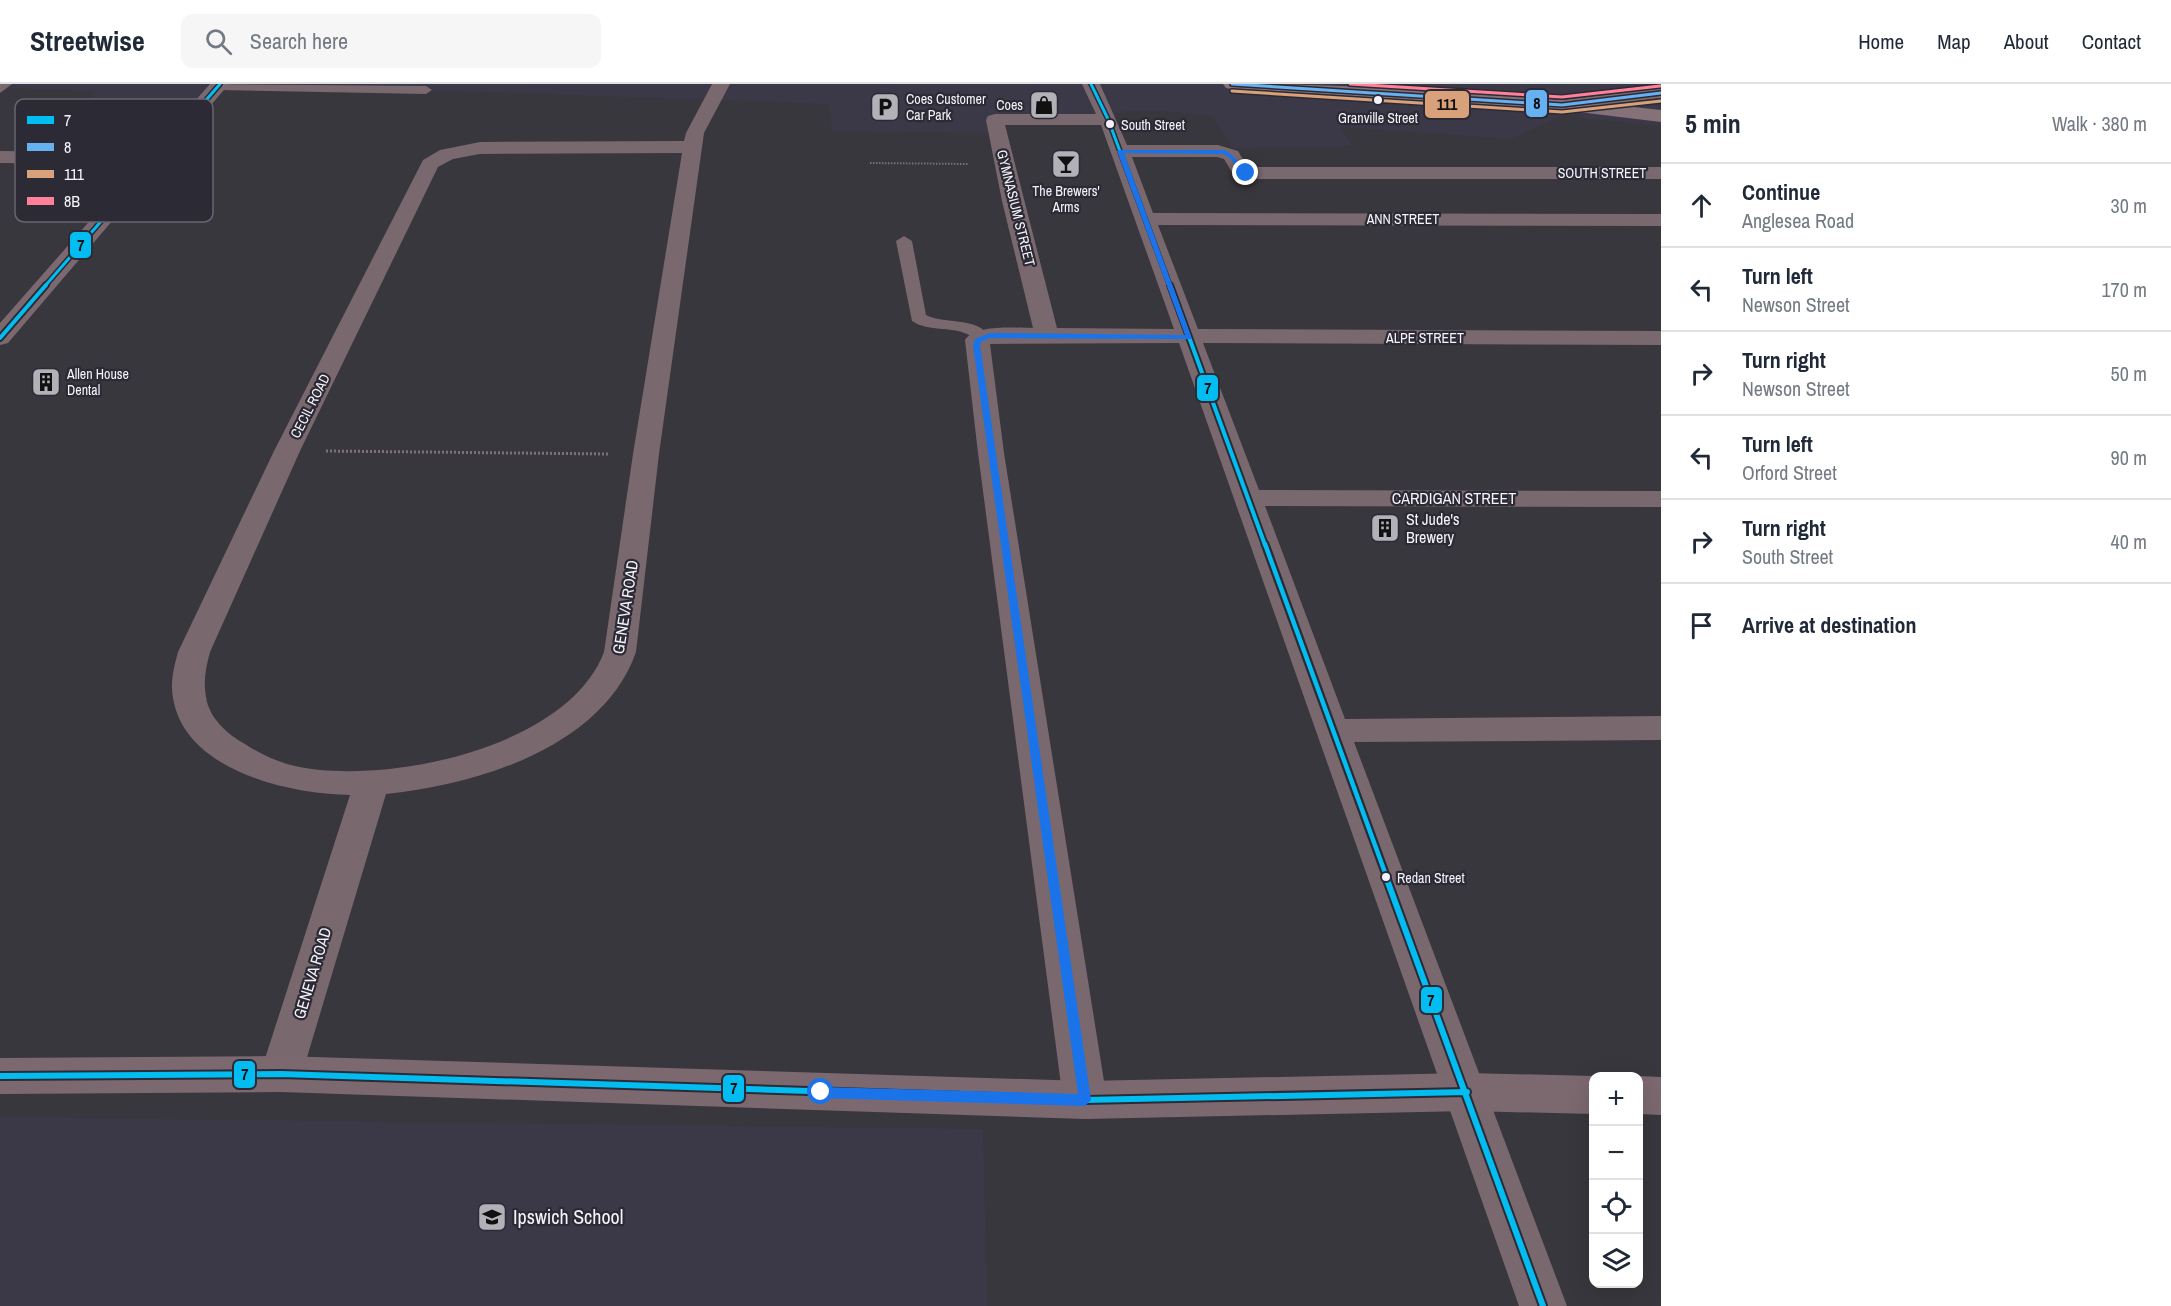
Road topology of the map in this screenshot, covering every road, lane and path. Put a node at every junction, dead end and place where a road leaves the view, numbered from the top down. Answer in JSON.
{"nodes":[{"id":1,"x":6,"y":84,"type":"edge"},
{"id":2,"x":721,"y":84,"type":"edge"},
{"id":3,"x":1091,"y":84,"type":"edge"},
{"id":4,"x":1232,"y":84,"type":"edge"},
{"id":5,"x":219,"y":85,"type":"edge"},
{"id":6,"x":1390,"y":88,"type":"edge"},
{"id":7,"x":0,"y":89,"type":"edge"},
{"id":8,"x":426,"y":90,"type":"dead end"},
{"id":9,"x":1661,"y":93,"type":"edge"},
{"id":10,"x":207,"y":99,"type":"edge"},
{"id":11,"x":1562,"y":105,"type":"junction"},
{"id":12,"x":1661,"y":116,"type":"edge"},
{"id":13,"x":1108,"y":119,"type":"junction"},
{"id":14,"x":694,"y":147,"type":"junction"},
{"id":15,"x":1120,"y":151,"type":"junction"},
{"id":16,"x":0,"y":157,"type":"edge"},
{"id":17,"x":15,"y":157,"type":"edge"},
{"id":18,"x":870,"y":163,"type":"dead end"},
{"id":19,"x":1003,"y":164,"type":"junction"},
{"id":20,"x":1661,"y":173,"type":"edge"},
{"id":21,"x":1144,"y":219,"type":"junction"},
{"id":22,"x":1661,"y":220,"type":"edge"},
{"id":23,"x":101,"y":222,"type":"edge"},
{"id":24,"x":904,"y":241,"type":"dead end"},
{"id":25,"x":1047,"y":335,"type":"junction"},
{"id":26,"x":982,"y":337,"type":"junction"},
{"id":27,"x":1189,"y":337,"type":"junction"},
{"id":28,"x":1661,"y":338,"type":"edge"},
{"id":29,"x":0,"y":339,"type":"edge"},
{"id":30,"x":287,"y":450,"type":"junction"},
{"id":31,"x":646,"y":454,"type":"junction"},
{"id":32,"x":1246,"y":498,"type":"junction"},
{"id":33,"x":1661,"y":499,"type":"edge"},
{"id":34,"x":1661,"y":728,"type":"edge"},
{"id":35,"x":1334,"y":730,"type":"junction"},
{"id":36,"x":372,"y":783,"type":"junction"},
{"id":37,"x":281,"y":1074,"type":"junction"},
{"id":38,"x":0,"y":1076,"type":"edge"},
{"id":39,"x":1467,"y":1092,"type":"junction"},
{"id":40,"x":1589,"y":1095,"type":"edge"},
{"id":41,"x":1643,"y":1095,"type":"edge"},
{"id":42,"x":1661,"y":1096,"type":"edge"},
{"id":43,"x":1085,"y":1100,"type":"junction"},
{"id":44,"x":1543,"y":1306,"type":"edge"}],
"edges":[{"from":1,"to":7,"type":"lane"},
{"from":2,"to":14,"type":"street","name":"GENEVA ROAD"},
{"from":3,"to":13,"type":"street"},
{"from":4,"to":6,"type":"main road"},
{"from":5,"to":8,"type":"lane"},
{"from":5,"to":10,"type":"street"},
{"from":6,"to":11,"type":"main road"},
{"from":9,"to":11,"type":"street"},
{"from":11,"to":12,"type":"main road"},
{"from":13,"to":15,"type":"street"},
{"from":13,"to":19,"type":"street","name":"GYMNASIUM STREET"},
{"from":14,"to":30,"type":"street","name":"CECIL ROAD"},
{"from":14,"to":31,"type":"street","name":"GENEVA ROAD"},
{"from":15,"to":20,"type":"street","name":"SOUTH STREET"},
{"from":15,"to":21,"type":"street"},
{"from":16,"to":17,"type":"street"},
{"from":18,"to":19,"type":"path"},
{"from":19,"to":25,"type":"street","name":"GYMNASIUM STREET"},
{"from":21,"to":22,"type":"street","name":"ANN STREET"},
{"from":21,"to":27,"type":"street"},
{"from":23,"to":29,"type":"street"},
{"from":24,"to":26,"type":"lane"},
{"from":25,"to":26,"type":"street","name":"ALPE STREET"},
{"from":25,"to":27,"type":"street","name":"ALPE STREET"},
{"from":26,"to":43,"type":"street"},
{"from":27,"to":28,"type":"street","name":"ALPE STREET"},
{"from":27,"to":32,"type":"street"},
{"from":30,"to":31,"type":"path"},
{"from":30,"to":36,"type":"street","name":"CECIL ROAD"},
{"from":31,"to":36,"type":"street","name":"GENEVA ROAD"},
{"from":32,"to":33,"type":"street","name":"CARDIGAN STREET"},
{"from":32,"to":35,"type":"street"},
{"from":34,"to":35,"type":"street"},
{"from":35,"to":39,"type":"street"},
{"from":36,"to":37,"type":"street","name":"GENEVA ROAD"},
{"from":37,"to":38,"type":"street"},
{"from":37,"to":43,"type":"street"},
{"from":39,"to":40,"type":"street"},
{"from":39,"to":43,"type":"street"},
{"from":39,"to":44,"type":"street"},
{"from":41,"to":42,"type":"street"}]}
